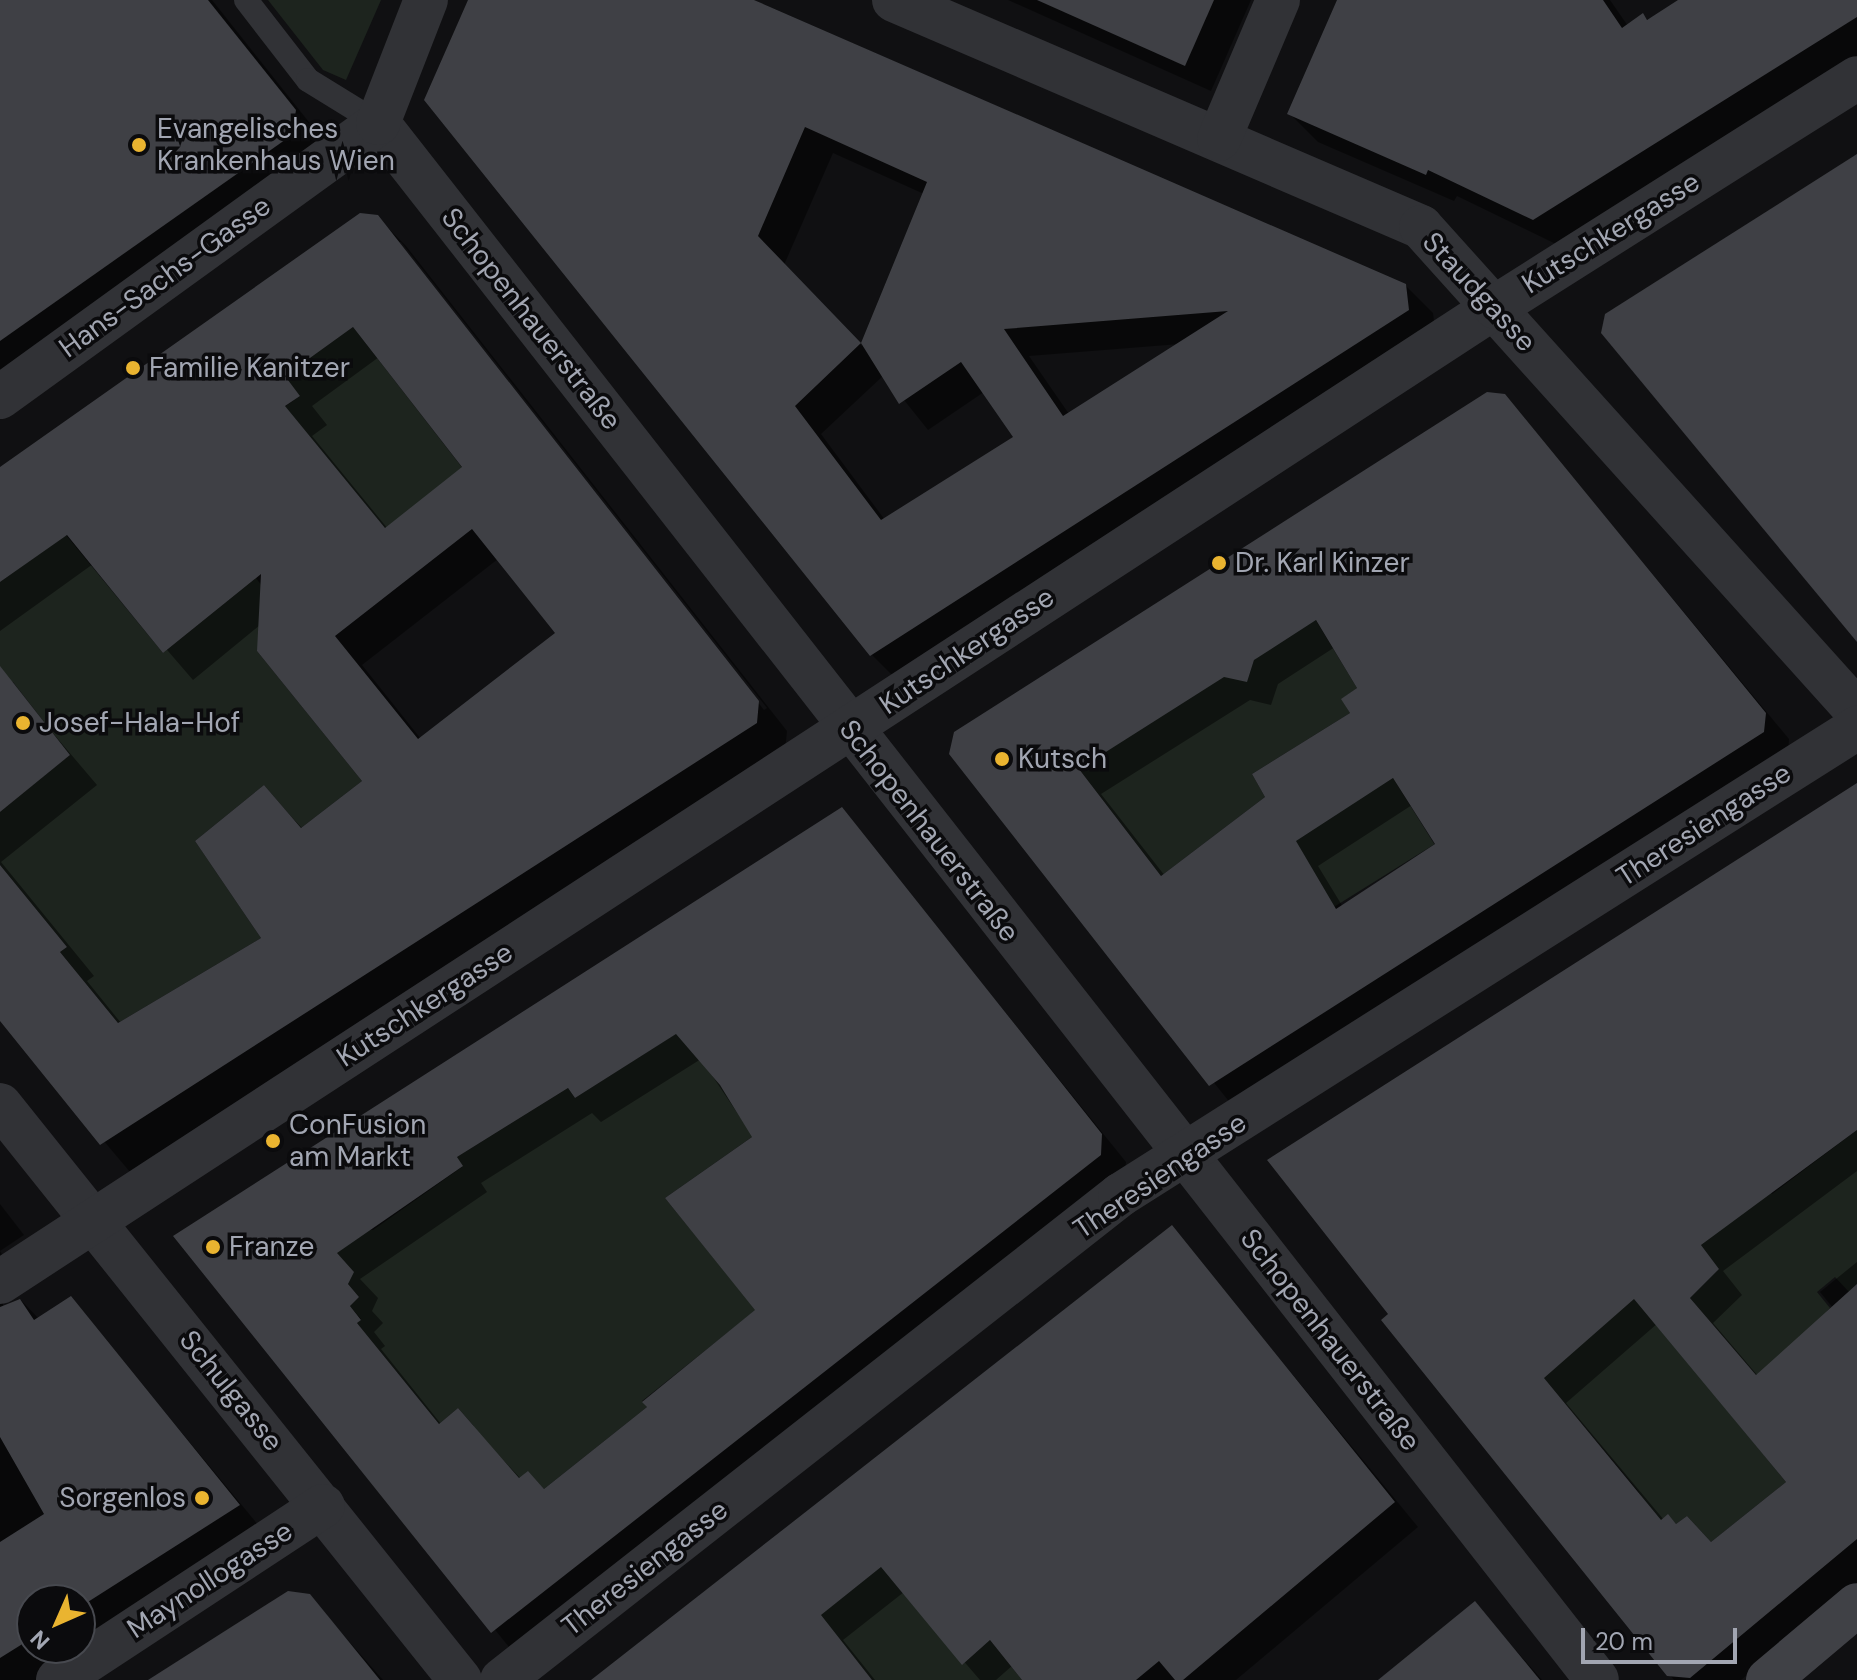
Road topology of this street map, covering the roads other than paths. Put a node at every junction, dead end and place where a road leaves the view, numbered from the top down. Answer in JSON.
{"nodes":[{"id":1,"x":246,"y":0,"type":"edge"},
{"id":2,"x":426,"y":0,"type":"edge"},
{"id":3,"x":894,"y":0,"type":"edge"},
{"id":4,"x":1278,"y":0,"type":"edge"},
{"id":5,"x":1857,"y":78,"type":"edge"},
{"id":6,"x":378,"y":123,"type":"junction"},
{"id":7,"x":1219,"y":139,"type":"junction"},
{"id":8,"x":1495,"y":307,"type":"junction"},
{"id":9,"x":0,"y":397,"type":"edge"},
{"id":10,"x":1857,"y":711,"type":"edge"},
{"id":11,"x":1857,"y":728,"type":"edge"},
{"id":12,"x":850,"y":731,"type":"junction"},
{"id":13,"x":0,"y":1105,"type":"edge"},
{"id":14,"x":1185,"y":1157,"type":"junction"},
{"id":15,"x":93,"y":1221,"type":"junction"},
{"id":16,"x":0,"y":1282,"type":"edge"},
{"id":17,"x":323,"y":1506,"type":"junction"},
{"id":18,"x":1857,"y":1605,"type":"edge"},
{"id":19,"x":58,"y":1680,"type":"edge"},
{"id":20,"x":460,"y":1680,"type":"edge"},
{"id":21,"x":502,"y":1680,"type":"edge"},
{"id":22,"x":1597,"y":1680,"type":"edge"},
{"id":23,"x":1768,"y":1680,"type":"edge"}],
"edges":[{"from":1,"to":6,"type":"lane","name":"Schopenhauerstraße"},
{"from":2,"to":6,"type":"street"},
{"from":3,"to":7,"type":"street","name":"Staudgasse"},
{"from":4,"to":7,"type":"street"},
{"from":5,"to":8,"type":"street","name":"Kutschkergasse"},
{"from":6,"to":9,"type":"street","name":"Hans-Sachs-Gasse"},
{"from":6,"to":12,"type":"street","name":"Schopenhauerstraße"},
{"from":7,"to":8,"type":"street","name":"Staudgasse"},
{"from":8,"to":10,"type":"street","name":"Staudgasse"},
{"from":8,"to":12,"type":"street","name":"Kutschkergasse"},
{"from":11,"to":14,"type":"street","name":"Theresiengasse"},
{"from":12,"to":14,"type":"street","name":"Schopenhauerstraße"},
{"from":12,"to":15,"type":"street","name":"Kutschkergasse"},
{"from":13,"to":15,"type":"street","name":"Schulgasse"},
{"from":14,"to":21,"type":"street","name":"Theresiengasse"},
{"from":14,"to":22,"type":"street","name":"Schopenhauerstraße"},
{"from":15,"to":16,"type":"street","name":"Kutschkergasse"},
{"from":15,"to":17,"type":"street","name":"Schulgasse"},
{"from":17,"to":19,"type":"street","name":"Maynollogasse"},
{"from":17,"to":20,"type":"street","name":"Schulgasse"},
{"from":18,"to":23,"type":"street"}]}
